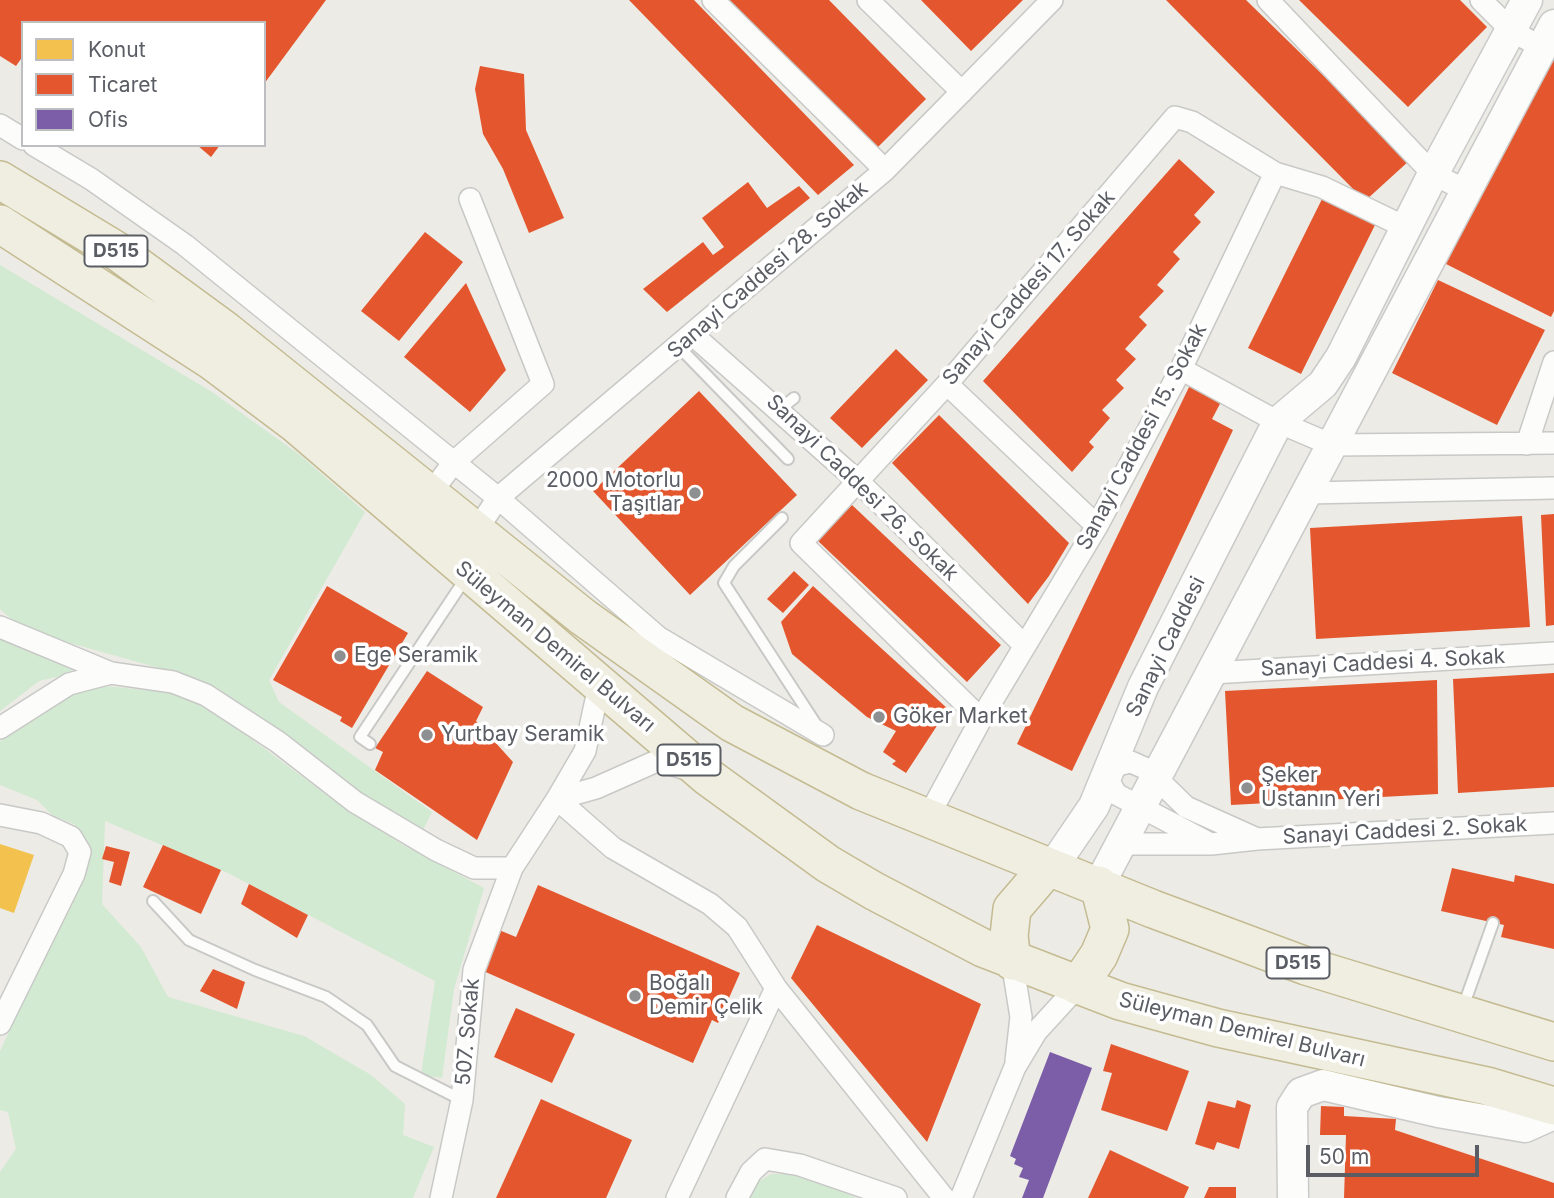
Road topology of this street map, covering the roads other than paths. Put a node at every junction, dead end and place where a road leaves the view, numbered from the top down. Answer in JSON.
{"nodes":[{"id":1,"x":713,"y":0,"type":"edge"},
{"id":2,"x":868,"y":0,"type":"edge"},
{"id":3,"x":1052,"y":0,"type":"edge"},
{"id":4,"x":1268,"y":0,"type":"edge"},
{"id":5,"x":1481,"y":0,"type":"edge"},
{"id":6,"x":1527,"y":0,"type":"edge"},
{"id":7,"x":1511,"y":30,"type":"junction"},
{"id":8,"x":1548,"y":36,"type":"edge"},
{"id":9,"x":962,"y":92,"type":"junction"},
{"id":10,"x":0,"y":125,"type":"edge"},
{"id":11,"x":21,"y":138,"type":"edge"},
{"id":12,"x":37,"y":147,"type":"edge"},
{"id":13,"x":0,"y":159,"type":"edge"},
{"id":14,"x":884,"y":170,"type":"junction"},
{"id":15,"x":1275,"y":173,"type":"junction"},
{"id":16,"x":1433,"y":174,"type":"junction"},
{"id":17,"x":0,"y":180,"type":"edge"},
{"id":18,"x":1467,"y":191,"type":"junction"},
{"id":19,"x":470,"y":199,"type":"dead end"},
{"id":20,"x":0,"y":224,"type":"edge"},
{"id":21,"x":1408,"y":228,"type":"junction"},
{"id":22,"x":0,"y":242,"type":"edge"},
{"id":23,"x":686,"y":341,"type":"junction"},
{"id":24,"x":219,"y":346,"type":"junction"},
{"id":25,"x":1554,"y":362,"type":"edge"},
{"id":26,"x":1181,"y":369,"type":"junction"},
{"id":27,"x":947,"y":383,"type":"junction"},
{"id":28,"x":1278,"y":422,"type":"junction"},
{"id":29,"x":1554,"y":443,"type":"edge"},
{"id":30,"x":1527,"y":444,"type":"junction"},
{"id":31,"x":1332,"y":445,"type":"junction"},
{"id":32,"x":788,"y":459,"type":"dead end"},
{"id":33,"x":454,"y":461,"type":"junction"},
{"id":34,"x":859,"y":482,"type":"junction"},
{"id":35,"x":1554,"y":488,"type":"edge"},
{"id":36,"x":1306,"y":493,"type":"junction"},
{"id":37,"x":430,"y":494,"type":"junction"},
{"id":38,"x":498,"y":498,"type":"junction"},
{"id":39,"x":782,"y":518,"type":"dead end"},
{"id":40,"x":1097,"y":526,"type":"junction"},
{"id":41,"x":476,"y":531,"type":"junction"},
{"id":42,"x":468,"y":573,"type":"junction"},
{"id":43,"x":0,"y":627,"type":"edge"},
{"id":44,"x":1025,"y":646,"type":"junction"},
{"id":45,"x":1554,"y":653,"type":"edge"},
{"id":46,"x":111,"y":673,"type":"junction"},
{"id":47,"x":1212,"y":673,"type":"junction"},
{"id":48,"x":599,"y":685,"type":"junction"},
{"id":49,"x":981,"y":719,"type":"junction"},
{"id":50,"x":0,"y":728,"type":"edge"},
{"id":51,"x":823,"y":735,"type":"joint"},
{"id":52,"x":370,"y":744,"type":"dead end"},
{"id":53,"x":1110,"y":772,"type":"junction"},
{"id":54,"x":708,"y":777,"type":"junction"},
{"id":55,"x":1155,"y":780,"type":"junction"},
{"id":56,"x":557,"y":799,"type":"junction"},
{"id":57,"x":1141,"y":806,"type":"junction"},
{"id":58,"x":0,"y":815,"type":"edge"},
{"id":59,"x":927,"y":819,"type":"junction"},
{"id":60,"x":1554,"y":823,"type":"edge"},
{"id":61,"x":1257,"y":839,"type":"junction"},
{"id":62,"x":1211,"y":844,"type":"junction"},
{"id":63,"x":1121,"y":845,"type":"junction"},
{"id":64,"x":1048,"y":867,"type":"junction"},
{"id":65,"x":512,"y":868,"type":"junction"},
{"id":66,"x":1099,"y":885,"type":"junction"},
{"id":67,"x":153,"y":901,"type":"dead end"},
{"id":68,"x":1495,"y":928,"type":"dead end"},
{"id":69,"x":1012,"y":961,"type":"junction"},
{"id":70,"x":1078,"y":986,"type":"junction"},
{"id":71,"x":776,"y":988,"type":"junction"},
{"id":72,"x":1461,"y":1014,"type":"junction"},
{"id":73,"x":0,"y":1024,"type":"edge"},
{"id":74,"x":1554,"y":1042,"type":"edge"},
{"id":75,"x":1015,"y":1067,"type":"junction"},
{"id":76,"x":462,"y":1100,"type":"junction"},
{"id":77,"x":1554,"y":1106,"type":"edge"},
{"id":78,"x":1554,"y":1114,"type":"edge"},
{"id":79,"x":441,"y":1198,"type":"edge"},
{"id":80,"x":677,"y":1198,"type":"edge"},
{"id":81,"x":737,"y":1198,"type":"edge"},
{"id":82,"x":897,"y":1198,"type":"edge"},
{"id":83,"x":944,"y":1198,"type":"edge"},
{"id":84,"x":961,"y":1198,"type":"edge"},
{"id":85,"x":1293,"y":1198,"type":"edge"}],
"edges":[{"from":1,"to":14,"type":"street"},
{"from":2,"to":9,"type":"street"},
{"from":3,"to":9,"type":"street","name":"Sanayi Caddesi 28. Sokak"},
{"from":4,"to":16,"type":"street"},
{"from":5,"to":7,"type":"street"},
{"from":6,"to":7,"type":"street","name":"Sanayi Caddesi"},
{"from":7,"to":8,"type":"street"},
{"from":7,"to":16,"type":"street","name":"Sanayi Caddesi"},
{"from":8,"to":18,"type":"street"},
{"from":9,"to":14,"type":"street","name":"Sanayi Caddesi 28. Sokak"},
{"from":10,"to":11,"type":"street"},
{"from":12,"to":33,"type":"street"},
{"from":13,"to":24,"type":"highway"},
{"from":14,"to":23,"type":"street","name":"Sanayi Caddesi 28. Sokak"},
{"from":15,"to":21,"type":"street"},
{"from":15,"to":26,"type":"street","name":"Sanayi Caddesi 15. Sokak"},
{"from":15,"to":27,"type":"street","name":"Sanayi Caddesi 17. Sokak"},
{"from":16,"to":18,"type":"street"},
{"from":16,"to":21,"type":"street","name":"Sanayi Caddesi"},
{"from":17,"to":24,"type":"highway","name":"Süleyman Demirel Bulvarı","number":"D515"},
{"from":18,"to":31,"type":"street"},
{"from":19,"to":33,"type":"street"},
{"from":20,"to":24,"type":"highway","name":"Süleyman Demirel Bulvarı","number":"D515"},
{"from":21,"to":28,"type":"street","name":"Sanayi Caddesi"},
{"from":22,"to":24,"type":"highway"},
{"from":23,"to":32,"type":"lane"},
{"from":23,"to":34,"type":"street","name":"Sanayi Caddesi 26. Sokak"},
{"from":23,"to":38,"type":"street","name":"Sanayi Caddesi 28. Sokak"},
{"from":24,"to":37,"type":"highway","name":"Süleyman Demirel Bulvarı","number":"D515"},
{"from":24,"to":42,"type":"highway","name":"Süleyman Demirel Bulvarı","number":"D515"},
{"from":25,"to":30,"type":"street"},
{"from":26,"to":28,"type":"street"},
{"from":26,"to":40,"type":"street","name":"Sanayi Caddesi 15. Sokak"},
{"from":27,"to":34,"type":"street","name":"Sanayi Caddesi 17. Sokak"},
{"from":27,"to":40,"type":"street"},
{"from":28,"to":31,"type":"street"},
{"from":28,"to":53,"type":"street","name":"Sanayi Caddesi"},
{"from":29,"to":30,"type":"street"},
{"from":30,"to":31,"type":"street"},
{"from":31,"to":36,"type":"street"},
{"from":33,"to":37,"type":"street"},
{"from":33,"to":38,"type":"street"},
{"from":34,"to":44,"type":"street","name":"Sanayi Caddesi 26. Sokak"},
{"from":34,"to":49,"type":"street","name":"Sanayi Caddesi 17. Sokak"},
{"from":35,"to":36,"type":"street"},
{"from":36,"to":47,"type":"street"},
{"from":37,"to":41,"type":"highway","name":"Süleyman Demirel Bulvarı","number":"D515"},
{"from":38,"to":41,"type":"street","name":"Sanayi Caddesi 28. Sokak"},
{"from":38,"to":51,"type":"street"},
{"from":39,"to":51,"type":"lane"},
{"from":40,"to":44,"type":"street","name":"Sanayi Caddesi 15. Sokak"},
{"from":41,"to":59,"type":"highway","name":"Süleyman Demirel Bulvarı","number":"D515"},
{"from":42,"to":48,"type":"highway","name":"Süleyman Demirel Bulvarı","number":"D515"},
{"from":42,"to":52,"type":"lane"},
{"from":43,"to":46,"type":"street"},
{"from":44,"to":49,"type":"street","name":"Sanayi Caddesi 15. Sokak"},
{"from":45,"to":47,"type":"street","name":"Sanayi Caddesi 4. Sokak"},
{"from":46,"to":50,"type":"street"},
{"from":46,"to":65,"type":"street"},
{"from":47,"to":55,"type":"street"},
{"from":48,"to":54,"type":"highway","name":"Süleyman Demirel Bulvarı","number":"D515"},
{"from":48,"to":56,"type":"street","name":"507. Sokak"},
{"from":49,"to":59,"type":"street","name":"Sanayi Caddesi 15. Sokak"},
{"from":53,"to":55,"type":"street"},
{"from":53,"to":57,"type":"street"},
{"from":53,"to":64,"type":"street","name":"Sanayi Caddesi"},
{"from":54,"to":56,"type":"street"},
{"from":54,"to":69,"type":"highway","name":"Süleyman Demirel Bulvarı","number":"D515"},
{"from":55,"to":57,"type":"street"},
{"from":55,"to":61,"type":"street","name":"Sanayi Caddesi 2. Sokak"},
{"from":56,"to":65,"type":"street","name":"507. Sokak"},
{"from":56,"to":71,"type":"street"},
{"from":57,"to":62,"type":"street"},
{"from":57,"to":63,"type":"street"},
{"from":58,"to":73,"type":"street"},
{"from":59,"to":64,"type":"highway","name":"Süleyman Demirel Bulvarı","number":"D515"},
{"from":60,"to":61,"type":"street","name":"Sanayi Caddesi 2. Sokak"},
{"from":61,"to":62,"type":"street","name":"Sanayi Caddesi 2. Sokak"},
{"from":62,"to":63,"type":"street","name":"Sanayi Caddesi 2. Sokak"},
{"from":63,"to":66,"type":"street"},
{"from":64,"to":66,"type":"highway","name":"Süleyman Demirel Bulvarı","number":"D515"},
{"from":64,"to":69,"type":"highway"},
{"from":65,"to":76,"type":"street","name":"507. Sokak"},
{"from":66,"to":70,"type":"highway"},
{"from":66,"to":72,"type":"highway","name":"Süleyman Demirel Bulvarı","number":"D515"},
{"from":67,"to":76,"type":"lane"},
{"from":68,"to":72,"type":"lane"},
{"from":69,"to":70,"type":"highway","name":"Süleyman Demirel Bulvarı","number":"D515"},
{"from":69,"to":75,"type":"street"},
{"from":70,"to":75,"type":"street"},
{"from":70,"to":77,"type":"highway","name":"Süleyman Demirel Bulvarı","number":"D515"},
{"from":71,"to":80,"type":"street"},
{"from":71,"to":83,"type":"street"},
{"from":72,"to":74,"type":"highway","name":"Süleyman Demirel Bulvarı","number":"D515"},
{"from":75,"to":84,"type":"street"},
{"from":76,"to":79,"type":"street","name":"507. Sokak"},
{"from":78,"to":85,"type":"street"},
{"from":81,"to":82,"type":"street"}]}
